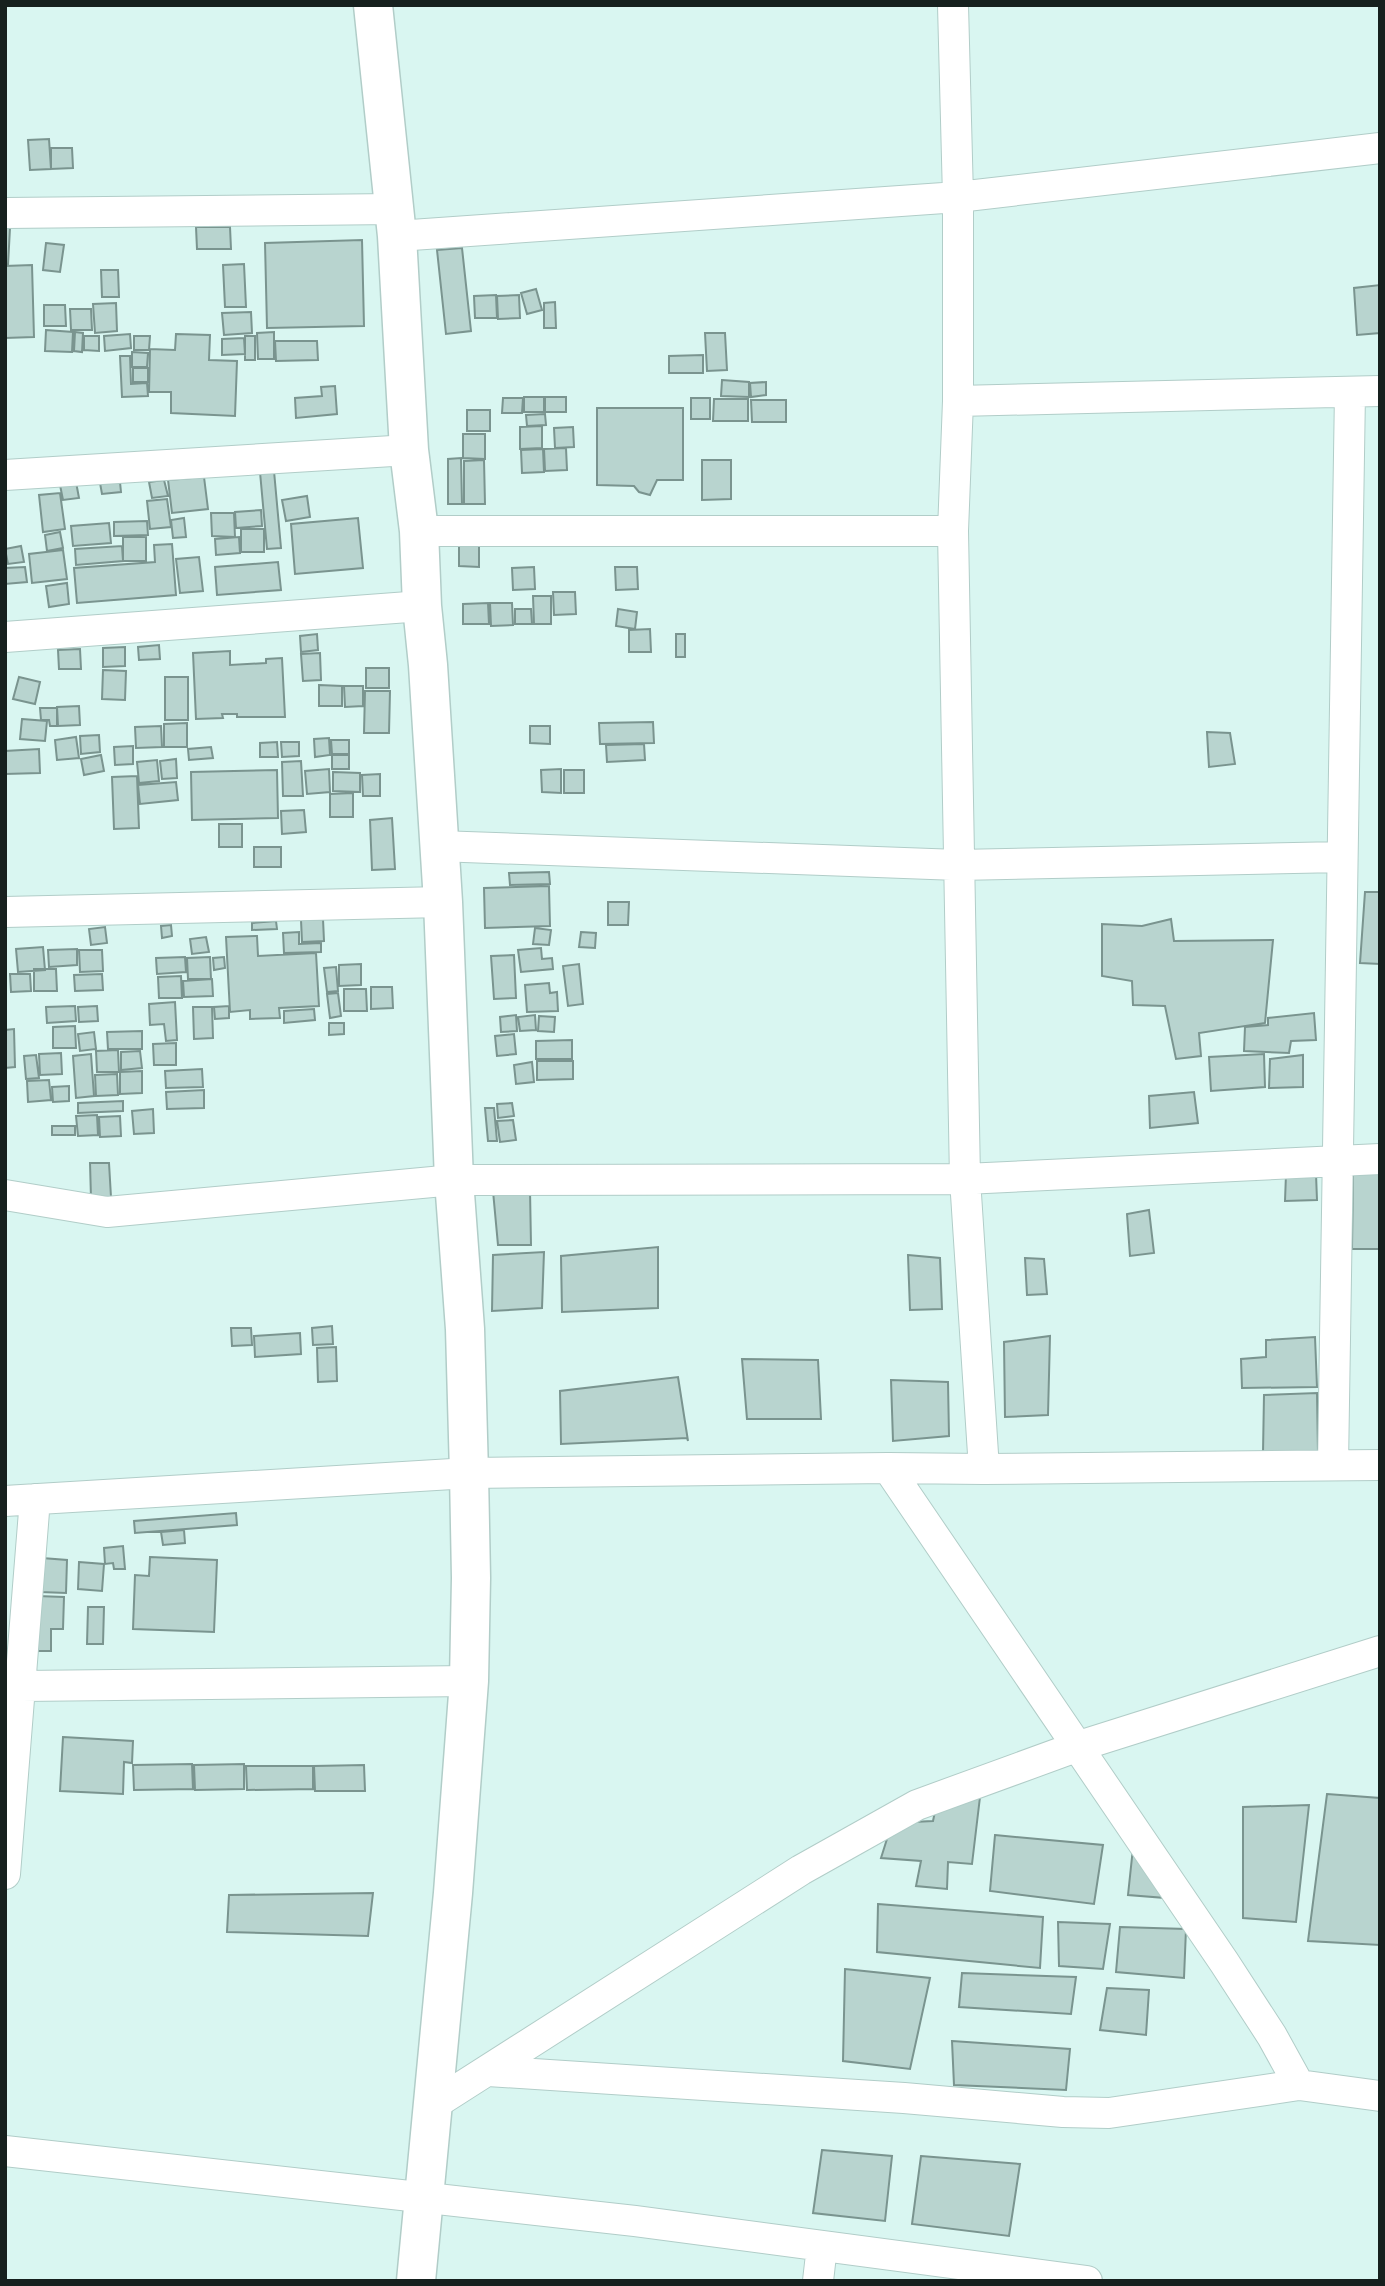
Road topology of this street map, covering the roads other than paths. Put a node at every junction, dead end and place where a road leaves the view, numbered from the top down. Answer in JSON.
{"nodes":[{"id":1,"x":373,"y":5,"type":"edge"},
{"id":2,"x":953,"y":5,"type":"edge"},
{"id":3,"x":1380,"y":148,"type":"edge"},
{"id":4,"x":958,"y":197,"type":"junction"},
{"id":5,"x":5,"y":213,"type":"edge"},
{"id":6,"x":395,"y":223,"type":"junction"},
{"id":7,"x":1380,"y":391,"type":"edge"},
{"id":8,"x":1349,"y":392,"type":"junction"},
{"id":9,"x":958,"y":401,"type":"junction"},
{"id":10,"x":409,"y":450,"type":"junction"},
{"id":11,"x":5,"y":475,"type":"edge"},
{"id":12,"x":419,"y":531,"type":"junction"},
{"id":13,"x":954,"y":531,"type":"junction"},
{"id":14,"x":422,"y":606,"type":"junction"},
{"id":15,"x":5,"y":637,"type":"edge"},
{"id":16,"x":438,"y":846,"type":"junction"},
{"id":17,"x":1341,"y":857,"type":"junction"},
{"id":18,"x":958,"y":865,"type":"junction"},
{"id":19,"x":443,"y":902,"type":"junction"},
{"id":20,"x":5,"y":912,"type":"edge"},
{"id":21,"x":1380,"y":1159,"type":"edge"},
{"id":22,"x":1338,"y":1160,"type":"junction"},
{"id":23,"x":454,"y":1180,"type":"junction"},
{"id":24,"x":965,"y":1180,"type":"junction"},
{"id":25,"x":5,"y":1195,"type":"edge"},
{"id":26,"x":1333,"y":1465,"type":"junction"},
{"id":27,"x":1380,"y":1465,"type":"edge"},
{"id":28,"x":888,"y":1468,"type":"junction"},
{"id":29,"x":984,"y":1469,"type":"junction"},
{"id":30,"x":469,"y":1473,"type":"junction"},
{"id":31,"x":35,"y":1499,"type":"junction"},
{"id":32,"x":5,"y":1501,"type":"edge"},
{"id":33,"x":1380,"y":1651,"type":"edge"},
{"id":34,"x":469,"y":1681,"type":"junction"},
{"id":35,"x":22,"y":1686,"type":"junction"},
{"id":36,"x":1076,"y":1747,"type":"junction"},
{"id":37,"x":7,"y":1838,"type":"edge"},
{"id":38,"x":5,"y":1874,"type":"edge"},
{"id":39,"x":488,"y":2071,"type":"junction"},
{"id":40,"x":1299,"y":2085,"type":"junction"},
{"id":41,"x":1380,"y":2096,"type":"edge"},
{"id":42,"x":433,"y":2105,"type":"junction"},
{"id":43,"x":5,"y":2151,"type":"edge"},
{"id":44,"x":423,"y":2199,"type":"junction"},
{"id":45,"x":822,"y":2246,"type":"junction"},
{"id":46,"x":416,"y":2281,"type":"edge"},
{"id":47,"x":818,"y":2281,"type":"edge"},
{"id":48,"x":1087,"y":2281,"type":"edge"}],
"edges":[{"from":1,"to":6,"type":"street"},
{"from":2,"to":4,"type":"street"},
{"from":3,"to":4,"type":"street"},
{"from":4,"to":6,"type":"street"},
{"from":4,"to":9,"type":"street"},
{"from":5,"to":6,"type":"street"},
{"from":6,"to":10,"type":"street"},
{"from":7,"to":8,"type":"street"},
{"from":8,"to":9,"type":"street"},
{"from":8,"to":17,"type":"street"},
{"from":9,"to":13,"type":"street"},
{"from":10,"to":11,"type":"street"},
{"from":10,"to":12,"type":"street"},
{"from":12,"to":13,"type":"street"},
{"from":12,"to":14,"type":"street"},
{"from":13,"to":18,"type":"street"},
{"from":14,"to":15,"type":"street"},
{"from":14,"to":16,"type":"street"},
{"from":16,"to":18,"type":"street"},
{"from":16,"to":19,"type":"street"},
{"from":17,"to":18,"type":"street"},
{"from":17,"to":22,"type":"street"},
{"from":18,"to":24,"type":"street"},
{"from":19,"to":20,"type":"street"},
{"from":19,"to":23,"type":"street"},
{"from":21,"to":22,"type":"street"},
{"from":22,"to":24,"type":"street"},
{"from":22,"to":26,"type":"street"},
{"from":23,"to":24,"type":"street"},
{"from":23,"to":25,"type":"street"},
{"from":23,"to":30,"type":"street"},
{"from":24,"to":29,"type":"street"},
{"from":26,"to":27,"type":"street"},
{"from":26,"to":29,"type":"street"},
{"from":28,"to":29,"type":"street"},
{"from":28,"to":30,"type":"street"},
{"from":28,"to":36,"type":"street"},
{"from":30,"to":31,"type":"street"},
{"from":30,"to":34,"type":"street"},
{"from":31,"to":32,"type":"street"},
{"from":31,"to":35,"type":"street"},
{"from":33,"to":36,"type":"street"},
{"from":34,"to":35,"type":"street"},
{"from":34,"to":42,"type":"street"},
{"from":35,"to":37,"type":"street"},
{"from":36,"to":39,"type":"street"},
{"from":36,"to":40,"type":"street"},
{"from":37,"to":38,"type":"street"},
{"from":39,"to":40,"type":"street"},
{"from":39,"to":42,"type":"street"},
{"from":40,"to":41,"type":"street"},
{"from":42,"to":44,"type":"street"},
{"from":43,"to":44,"type":"street"},
{"from":44,"to":45,"type":"street"},
{"from":44,"to":46,"type":"street"},
{"from":45,"to":47,"type":"street"},
{"from":45,"to":48,"type":"street"}]}
